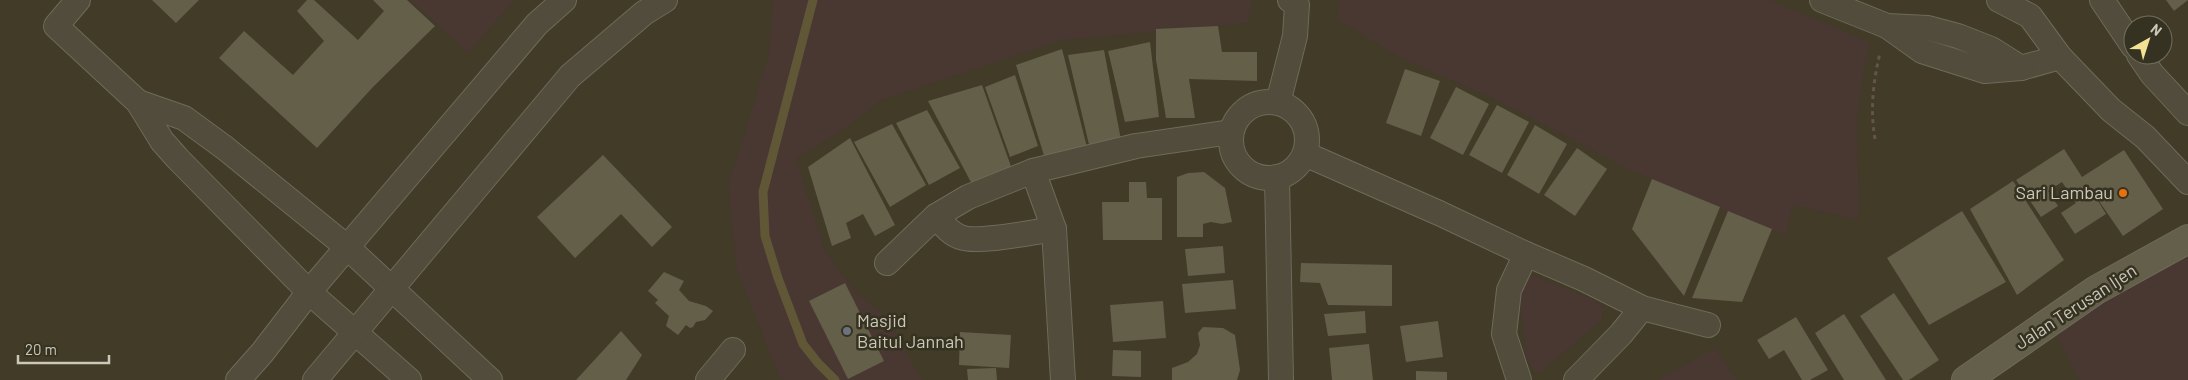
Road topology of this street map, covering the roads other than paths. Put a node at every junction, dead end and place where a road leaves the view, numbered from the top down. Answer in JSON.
{"nodes":[{"id":1,"x":78,"y":0,"type":"edge"},
{"id":2,"x":564,"y":0,"type":"edge"},
{"id":3,"x":665,"y":0,"type":"edge"},
{"id":4,"x":1999,"y":0,"type":"edge"},
{"id":5,"x":2102,"y":0,"type":"edge"},
{"id":6,"x":1299,"y":2,"type":"edge"},
{"id":7,"x":1830,"y":2,"type":"edge"},
{"id":8,"x":2123,"y":31,"type":"edge"},
{"id":9,"x":2060,"y":57,"type":"junction"},
{"id":10,"x":2146,"y":65,"type":"edge"},
{"id":11,"x":138,"y":102,"type":"junction"},
{"id":12,"x":1278,"y":103,"type":"junction"},
{"id":13,"x":2188,"y":114,"type":"edge"},
{"id":14,"x":1230,"y":132,"type":"junction"},
{"id":15,"x":1305,"y":154,"type":"junction"},
{"id":16,"x":1033,"y":171,"type":"junction"},
{"id":17,"x":1277,"y":178,"type":"junction"},
{"id":18,"x":2188,"y":182,"type":"edge"},
{"id":19,"x":936,"y":216,"type":"junction"},
{"id":20,"x":1054,"y":229,"type":"junction"},
{"id":21,"x":2188,"y":239,"type":"edge"},
{"id":22,"x":347,"y":248,"type":"junction"},
{"id":23,"x":1526,"y":254,"type":"junction"},
{"id":24,"x":886,"y":262,"type":"dead end"},
{"id":25,"x":392,"y":288,"type":"junction"},
{"id":26,"x":309,"y":292,"type":"junction"},
{"id":27,"x":1642,"y":308,"type":"junction"},
{"id":28,"x":1708,"y":325,"type":"dead end"},
{"id":29,"x":355,"y":332,"type":"junction"},
{"id":30,"x":733,"y":350,"type":"dead end"},
{"id":31,"x":1980,"y":376,"type":"edge"},
{"id":32,"x":238,"y":380,"type":"edge"},
{"id":33,"x":315,"y":380,"type":"edge"},
{"id":34,"x":409,"y":380,"type":"edge"},
{"id":35,"x":490,"y":380,"type":"edge"},
{"id":36,"x":708,"y":380,"type":"edge"},
{"id":37,"x":1063,"y":380,"type":"edge"},
{"id":38,"x":1281,"y":380,"type":"edge"},
{"id":39,"x":1519,"y":380,"type":"edge"},
{"id":40,"x":1576,"y":380,"type":"edge"}],
"edges":[{"from":1,"to":11,"type":"street"},
{"from":2,"to":22,"type":"street"},
{"from":3,"to":25,"type":"street"},
{"from":4,"to":9,"type":"street"},
{"from":5,"to":8,"type":"street"},
{"from":6,"to":12,"type":"street"},
{"from":7,"to":9,"type":"street"},
{"from":9,"to":18,"type":"street"},
{"from":10,"to":13,"type":"street"},
{"from":11,"to":22,"type":"street"},
{"from":11,"to":26,"type":"street"},
{"from":12,"to":14,"type":"street"},
{"from":12,"to":15,"type":"street"},
{"from":14,"to":16,"type":"street"},
{"from":14,"to":17,"type":"street"},
{"from":15,"to":17,"type":"street"},
{"from":15,"to":23,"type":"street"},
{"from":16,"to":19,"type":"street"},
{"from":16,"to":20,"type":"street"},
{"from":17,"to":38,"type":"street"},
{"from":19,"to":20,"type":"street"},
{"from":19,"to":24,"type":"street"},
{"from":20,"to":37,"type":"street"},
{"from":21,"to":31,"type":"street","name":"Jalan Terusan Ijen"},
{"from":22,"to":25,"type":"street"},
{"from":22,"to":26,"type":"street"},
{"from":23,"to":27,"type":"street"},
{"from":23,"to":39,"type":"street"},
{"from":25,"to":29,"type":"street"},
{"from":25,"to":35,"type":"street"},
{"from":26,"to":29,"type":"street"},
{"from":26,"to":32,"type":"street"},
{"from":27,"to":28,"type":"street"},
{"from":27,"to":40,"type":"street"},
{"from":29,"to":33,"type":"street"},
{"from":29,"to":34,"type":"street"},
{"from":30,"to":36,"type":"street"}]}
